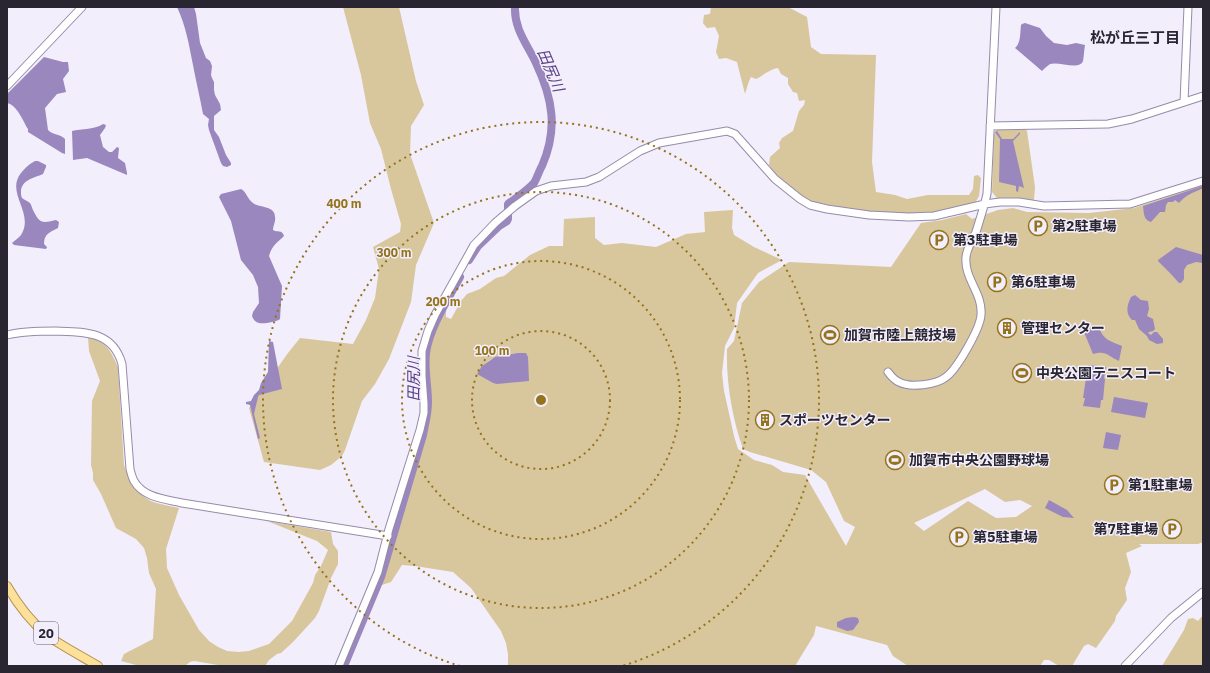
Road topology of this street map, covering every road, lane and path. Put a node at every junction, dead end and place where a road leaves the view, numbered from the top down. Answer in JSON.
{"nodes":[{"id":1,"x":82,"y":7,"type":"edge"},
{"id":2,"x":996,"y":7,"type":"edge"},
{"id":3,"x":1188,"y":7,"type":"edge"},
{"id":4,"x":7,"y":86,"type":"edge"},
{"id":5,"x":1203,"y":96,"type":"edge"},
{"id":6,"x":1184,"y":102,"type":"junction"},
{"id":7,"x":990,"y":126,"type":"junction"},
{"id":8,"x":1203,"y":181,"type":"edge"},
{"id":9,"x":985,"y":204,"type":"junction"},
{"id":10,"x":7,"y":335,"type":"edge"},
{"id":11,"x":888,"y":372,"type":"dead end"},
{"id":12,"x":388,"y":536,"type":"junction"},
{"id":13,"x":7,"y":586,"type":"edge"},
{"id":14,"x":1203,"y":592,"type":"edge"},
{"id":15,"x":98,"y":666,"type":"edge"},
{"id":16,"x":339,"y":666,"type":"edge"},
{"id":17,"x":1125,"y":666,"type":"edge"}],
"edges":[{"from":1,"to":4,"type":"street"},
{"from":2,"to":7,"type":"street"},
{"from":3,"to":6,"type":"street"},
{"from":5,"to":6,"type":"street"},
{"from":6,"to":7,"type":"street"},
{"from":7,"to":9,"type":"street"},
{"from":8,"to":9,"type":"street"},
{"from":9,"to":11,"type":"street"},
{"from":9,"to":12,"type":"street"},
{"from":10,"to":12,"type":"street"},
{"from":12,"to":16,"type":"street"},
{"from":13,"to":15,"type":"main road","number":"20"},
{"from":14,"to":17,"type":"street"}]}
